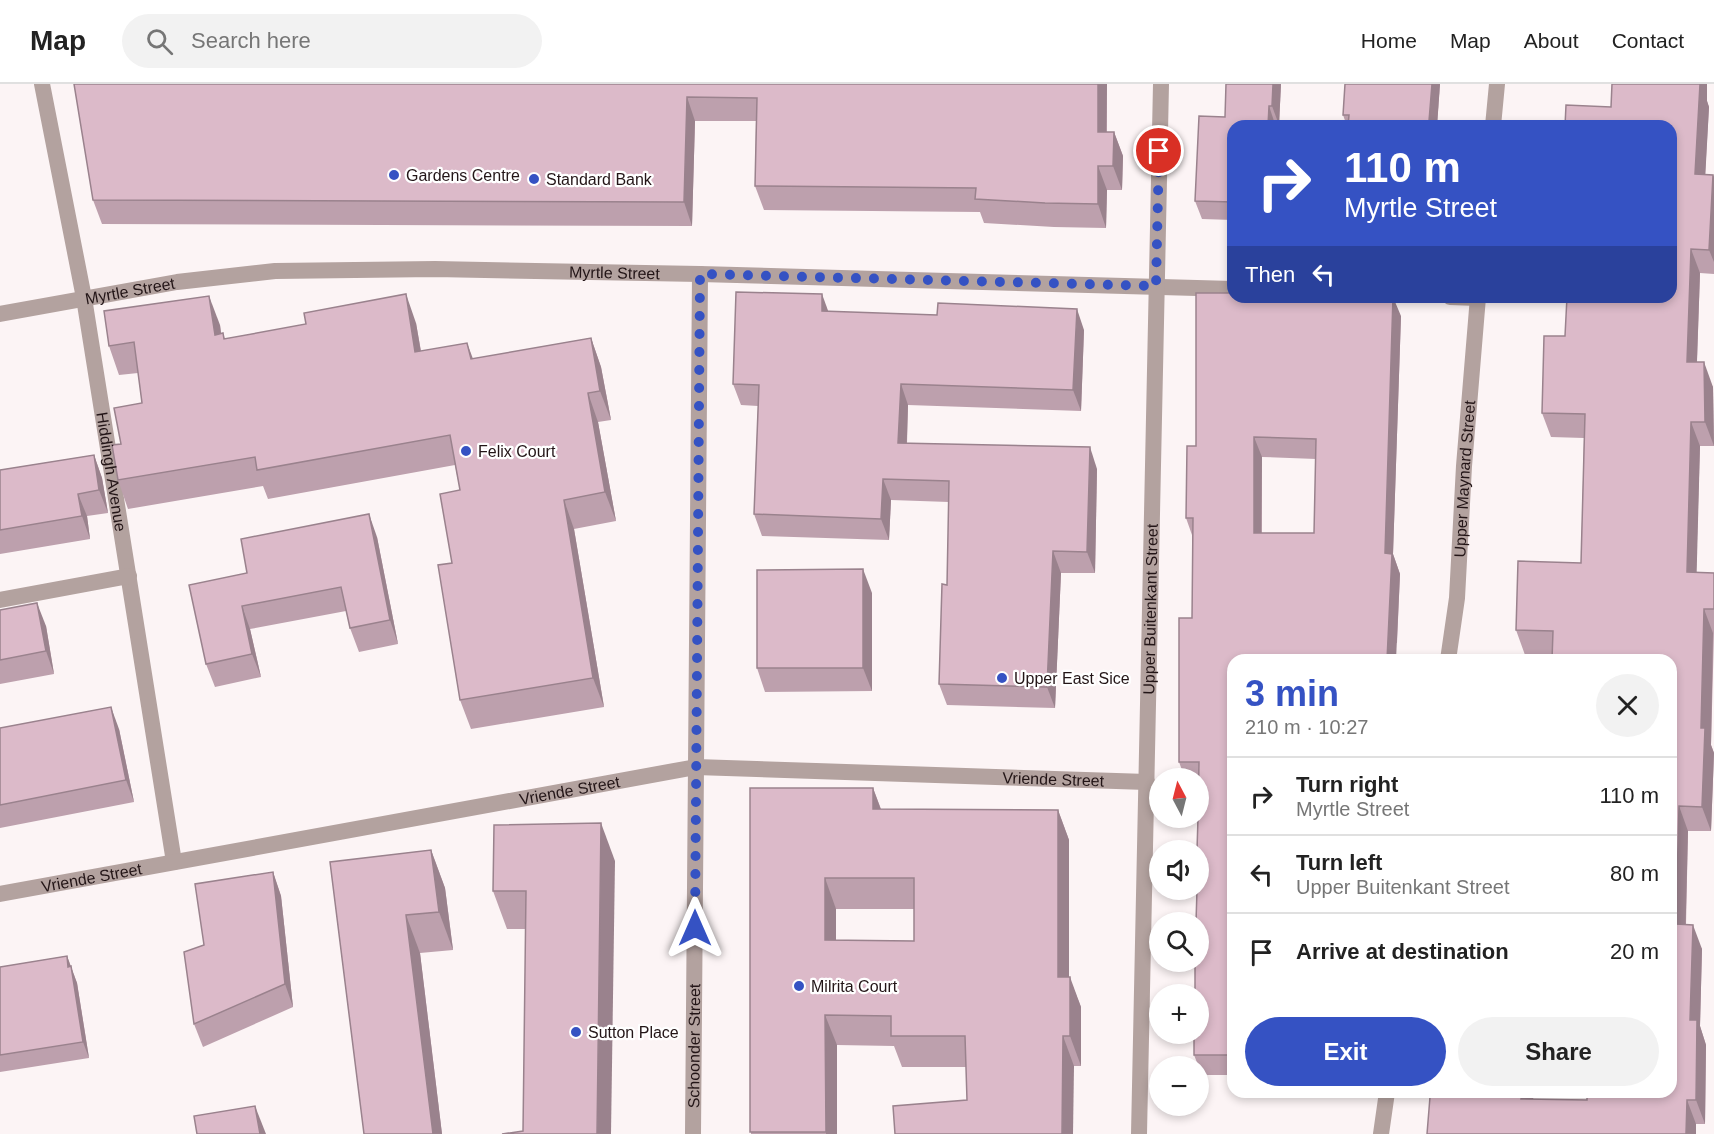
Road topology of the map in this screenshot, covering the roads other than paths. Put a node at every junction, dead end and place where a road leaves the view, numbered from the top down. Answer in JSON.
{"nodes":[{"id":1,"x":42,"y":84,"type":"edge"},
{"id":2,"x":1161,"y":84,"type":"edge"},
{"id":3,"x":1497,"y":84,"type":"edge"},
{"id":4,"x":1494,"y":120,"type":"edge"},
{"id":5,"x":700,"y":274,"type":"junction"},
{"id":6,"x":1156,"y":286,"type":"junction"},
{"id":7,"x":1227,"y":289,"type":"edge"},
{"id":8,"x":84,"y":298,"type":"junction"},
{"id":9,"x":1478,"y":303,"type":"edge"},
{"id":10,"x":0,"y":314,"type":"edge"},
{"id":11,"x":129,"y":576,"type":"junction"},
{"id":12,"x":0,"y":600,"type":"edge"},
{"id":13,"x":1449,"y":654,"type":"edge"},
{"id":14,"x":696,"y":768,"type":"junction"},
{"id":15,"x":1147,"y":782,"type":"junction"},
{"id":16,"x":174,"y":862,"type":"junction"},
{"id":17,"x":0,"y":894,"type":"edge"},
{"id":18,"x":1386,"y":1098,"type":"edge"},
{"id":19,"x":693,"y":1134,"type":"edge"},
{"id":20,"x":1139,"y":1134,"type":"edge"},
{"id":21,"x":1381,"y":1134,"type":"edge"}],
"edges":[{"from":1,"to":8,"type":"street","name":"Hiddingh Avenue"},
{"from":2,"to":6,"type":"street","name":"Upper Buitenkant Street"},
{"from":3,"to":4,"type":"street"},
{"from":5,"to":6,"type":"street","name":"Myrtle Street"},
{"from":5,"to":8,"type":"street","name":"Myrtle Street"},
{"from":5,"to":14,"type":"street","name":"Schoonder Street"},
{"from":6,"to":7,"type":"street","name":"Myrtle Street"},
{"from":6,"to":15,"type":"street","name":"Upper Buitenkant Street"},
{"from":8,"to":10,"type":"street","name":"Myrtle Street"},
{"from":8,"to":11,"type":"street","name":"Hiddingh Avenue"},
{"from":9,"to":13,"type":"street","name":"Upper Maynard Street"},
{"from":11,"to":12,"type":"street"},
{"from":11,"to":16,"type":"street","name":"Hiddingh Avenue"},
{"from":14,"to":15,"type":"street","name":"Vriende Street"},
{"from":14,"to":16,"type":"street","name":"Vriende Street"},
{"from":14,"to":19,"type":"street","name":"Schoonder Street"},
{"from":15,"to":20,"type":"street","name":"Upper Buitenkant Street"},
{"from":16,"to":17,"type":"street","name":"Vriende Street"},
{"from":18,"to":21,"type":"street"}]}
